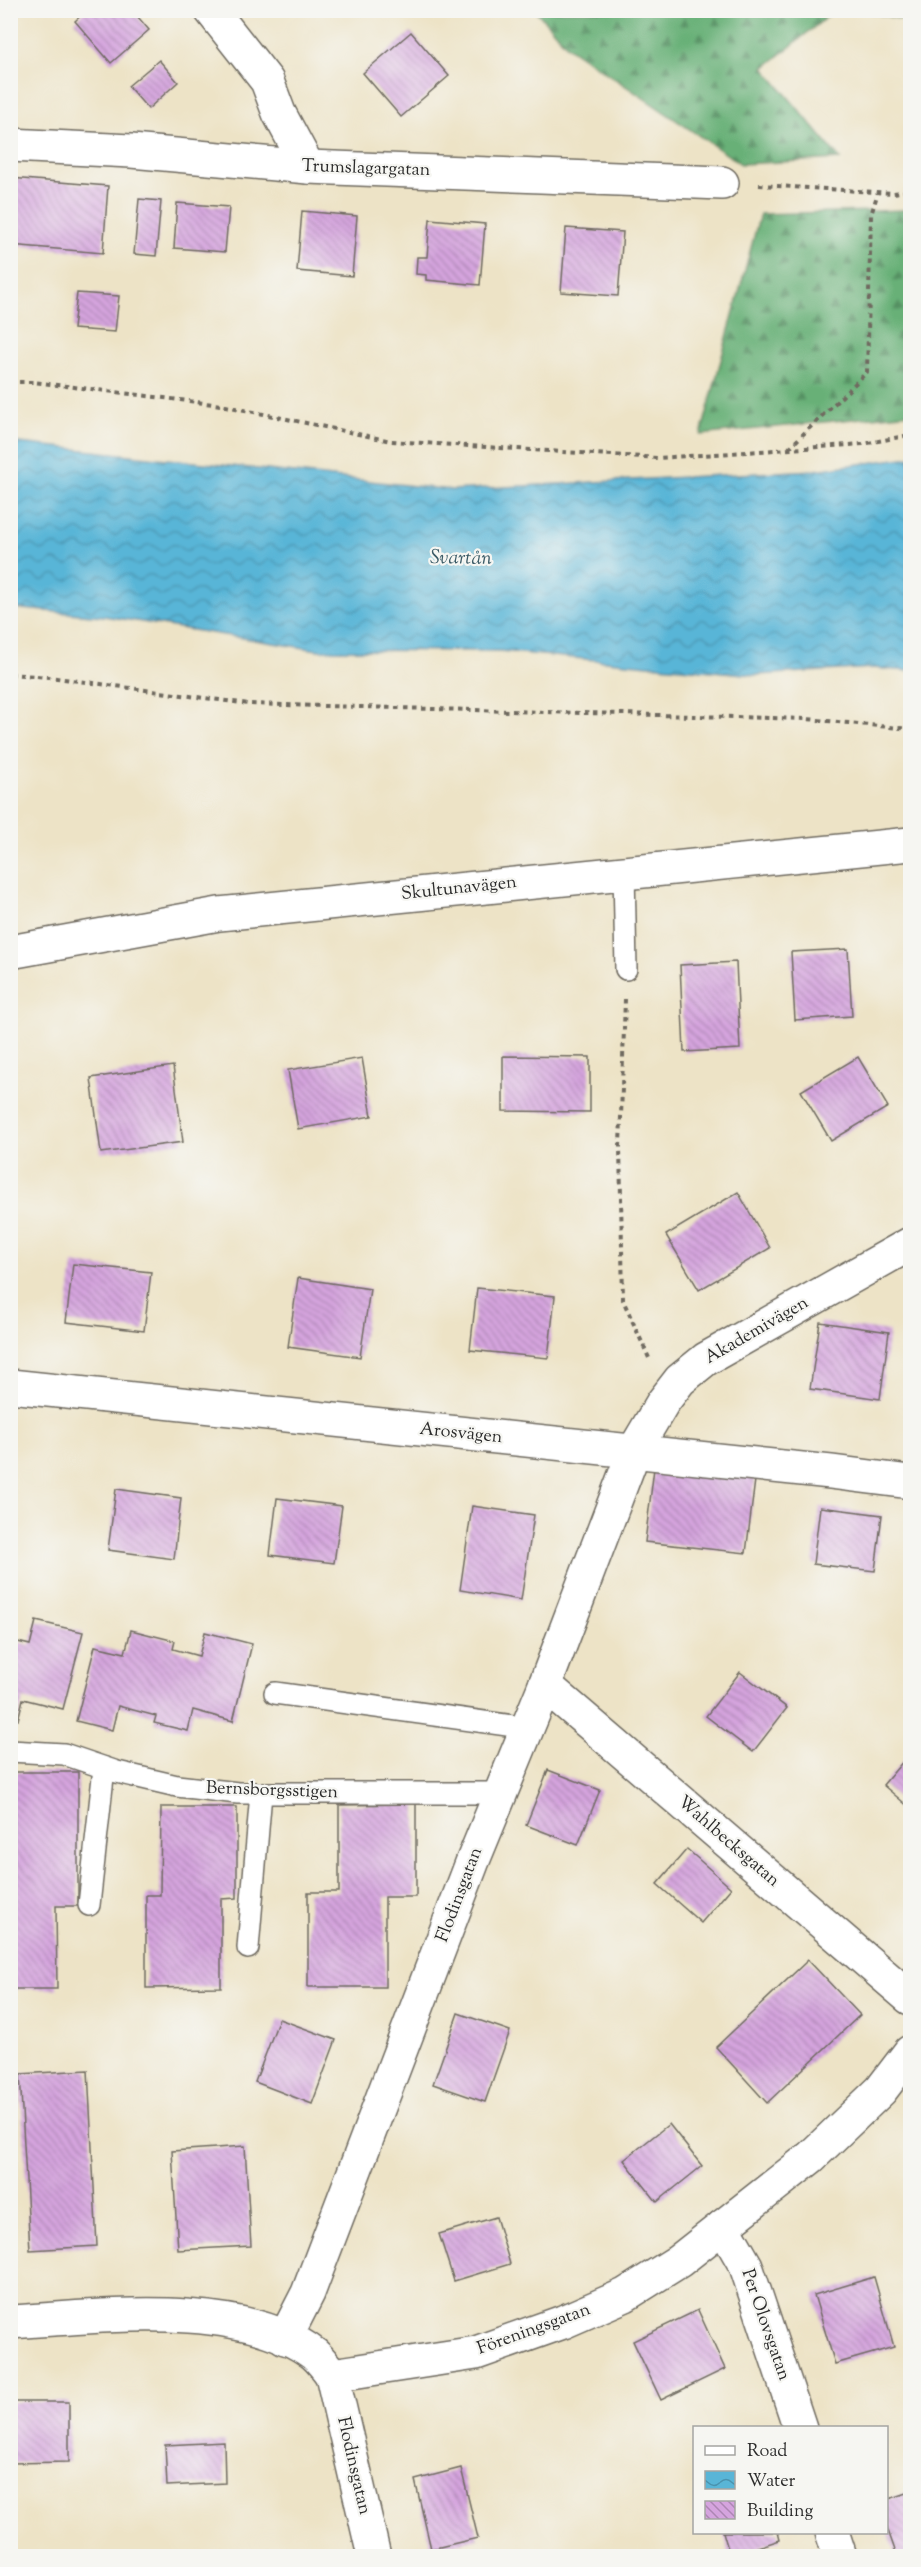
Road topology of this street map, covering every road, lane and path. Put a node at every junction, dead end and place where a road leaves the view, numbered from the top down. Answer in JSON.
{"nodes":[{"id":1,"x":211,"y":10,"type":"edge"},
{"id":2,"x":10,"y":145,"type":"edge"},
{"id":3,"x":308,"y":168,"type":"junction"},
{"id":4,"x":722,"y":183,"type":"joint"},
{"id":5,"x":910,"y":191,"type":"edge"},
{"id":6,"x":879,"y":192,"type":"junction"},
{"id":7,"x":10,"y":382,"type":"edge"},
{"id":8,"x":910,"y":435,"type":"edge"},
{"id":9,"x":788,"y":449,"type":"junction"},
{"id":10,"x":10,"y":674,"type":"edge"},
{"id":11,"x":910,"y":729,"type":"edge"},
{"id":12,"x":910,"y":844,"type":"edge"},
{"id":13,"x":624,"y":872,"type":"junction"},
{"id":14,"x":10,"y":952,"type":"edge"},
{"id":15,"x":626,"y":969,"type":"joint"},
{"id":16,"x":910,"y":1244,"type":"edge"},
{"id":17,"x":651,"y":1363,"type":"dead end"},
{"id":18,"x":10,"y":1386,"type":"edge"},
{"id":19,"x":634,"y":1451,"type":"junction"},
{"id":20,"x":910,"y":1482,"type":"edge"},
{"id":21,"x":545,"y":1685,"type":"junction"},
{"id":22,"x":275,"y":1693,"type":"dead end"},
{"id":23,"x":528,"y":1728,"type":"junction"},
{"id":24,"x":10,"y":1751,"type":"edge"},
{"id":25,"x":104,"y":1768,"type":"junction"},
{"id":26,"x":261,"y":1793,"type":"junction"},
{"id":27,"x":502,"y":1793,"type":"junction"},
{"id":28,"x":89,"y":1905,"type":"dead end"},
{"id":29,"x":248,"y":1948,"type":"dead end"},
{"id":30,"x":910,"y":1998,"type":"edge"},
{"id":31,"x":910,"y":2052,"type":"edge"},
{"id":32,"x":723,"y":2226,"type":"junction"},
{"id":33,"x":10,"y":2322,"type":"edge"},
{"id":34,"x":285,"y":2338,"type":"junction"},
{"id":35,"x":332,"y":2375,"type":"junction"},
{"id":36,"x":800,"y":2426,"type":"edge"},
{"id":37,"x":833,"y":2534,"type":"edge"},
{"id":38,"x":374,"y":2556,"type":"edge"},
{"id":39,"x":840,"y":2556,"type":"edge"}],
"edges":[{"from":1,"to":3,"type":"street"},
{"from":2,"to":3,"type":"street","name":"Trumslagargatan"},
{"from":3,"to":4,"type":"street","name":"Trumslagargatan"},
{"from":4,"to":6,"type":"path"},
{"from":5,"to":6,"type":"path"},
{"from":6,"to":9,"type":"path"},
{"from":7,"to":9,"type":"path"},
{"from":8,"to":9,"type":"path"},
{"from":10,"to":11,"type":"path"},
{"from":12,"to":13,"type":"street","name":"Skultunavägen"},
{"from":13,"to":14,"type":"street","name":"Skultunavägen"},
{"from":13,"to":15,"type":"lane"},
{"from":15,"to":17,"type":"path"},
{"from":16,"to":19,"type":"street","name":"Akademivägen"},
{"from":18,"to":19,"type":"street","name":"Arosvägen"},
{"from":19,"to":20,"type":"street","name":"Arosvägen"},
{"from":19,"to":21,"type":"street","name":"Flodinsgatan"},
{"from":21,"to":23,"type":"street","name":"Flodinsgatan"},
{"from":21,"to":30,"type":"street","name":"Wahlbecksgatan"},
{"from":22,"to":23,"type":"lane"},
{"from":23,"to":27,"type":"street","name":"Flodinsgatan"},
{"from":24,"to":25,"type":"lane","name":"Bernsborgsstigen"},
{"from":25,"to":26,"type":"lane","name":"Bernsborgsstigen"},
{"from":25,"to":28,"type":"lane"},
{"from":26,"to":27,"type":"lane","name":"Bernsborgsstigen"},
{"from":26,"to":29,"type":"lane"},
{"from":27,"to":34,"type":"street","name":"Flodinsgatan"},
{"from":31,"to":32,"type":"street","name":"Föreningsgatan"},
{"from":32,"to":35,"type":"street","name":"Föreningsgatan"},
{"from":32,"to":36,"type":"street","name":"Per Olovsgatan"},
{"from":33,"to":34,"type":"street"},
{"from":34,"to":35,"type":"street"},
{"from":35,"to":38,"type":"street","name":"Flodinsgatan"},
{"from":37,"to":39,"type":"street"}]}
